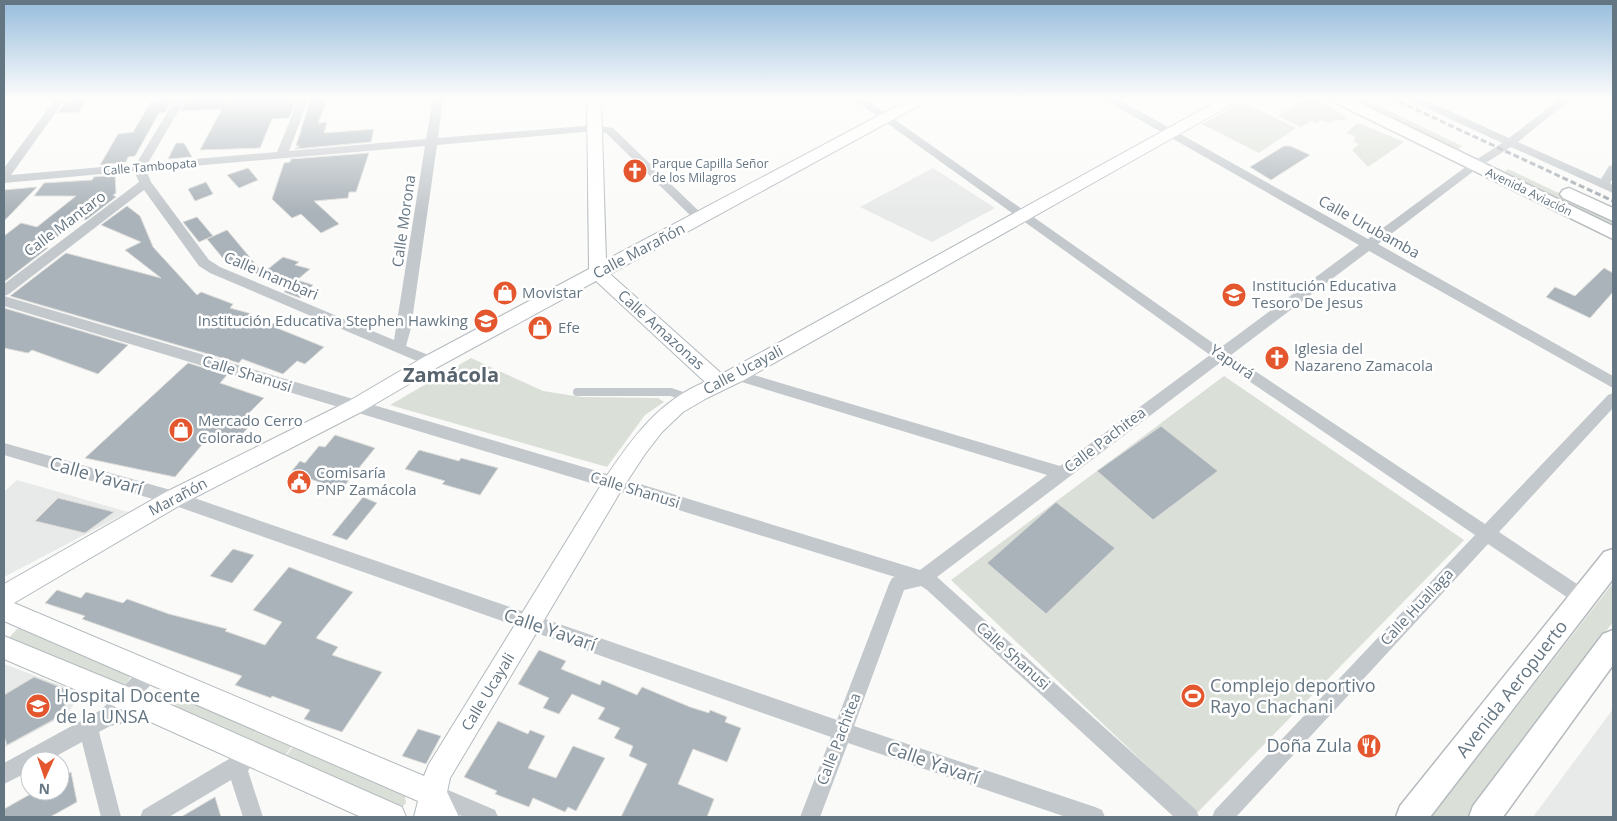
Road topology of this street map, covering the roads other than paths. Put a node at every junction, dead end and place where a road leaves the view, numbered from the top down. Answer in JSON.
{"nodes":[{"id":1,"x":33,"y":136,"type":"edge"},
{"id":2,"x":158,"y":136,"type":"edge"},
{"id":3,"x":289,"y":136,"type":"edge"},
{"id":4,"x":433,"y":136,"type":"edge"},
{"id":5,"x":491,"y":136,"type":"edge"},
{"id":6,"x":595,"y":136,"type":"edge"},
{"id":7,"x":616,"y":136,"type":"edge"},
{"id":8,"x":850,"y":136,"type":"edge"},
{"id":9,"x":912,"y":136,"type":"edge"},
{"id":10,"x":1164,"y":136,"type":"edge"},
{"id":11,"x":1176,"y":136,"type":"edge"},
{"id":12,"x":1427,"y":136,"type":"edge"},
{"id":13,"x":1438,"y":136,"type":"edge"},
{"id":14,"x":1498,"y":136,"type":"edge"},
{"id":15,"x":1518,"y":136,"type":"edge"},
{"id":16,"x":432,"y":141,"type":"junction"},
{"id":17,"x":1511,"y":142,"type":"junction"},
{"id":18,"x":282,"y":155,"type":"junction"},
{"id":19,"x":1482,"y":160,"type":"junction"},
{"id":20,"x":139,"y":168,"type":"junction"},
{"id":21,"x":1613,"y":168,"type":"edge"},
{"id":22,"x":4,"y":177,"type":"edge"},
{"id":23,"x":145,"y":183,"type":"junction"},
{"id":24,"x":1608,"y":186,"type":"edge"},
{"id":25,"x":1022,"y":215,"type":"junction"},
{"id":26,"x":1613,"y":215,"type":"edge"},
{"id":27,"x":700,"y":218,"type":"junction"},
{"id":28,"x":1613,"y":233,"type":"edge"},
{"id":29,"x":1368,"y":245,"type":"junction"},
{"id":30,"x":598,"y":273,"type":"junction"},
{"id":31,"x":4,"y":291,"type":"edge"},
{"id":32,"x":4,"y":301,"type":"edge"},
{"id":33,"x":399,"y":348,"type":"junction"},
{"id":34,"x":1219,"y":354,"type":"junction"},
{"id":35,"x":431,"y":362,"type":"junction"},
{"id":36,"x":728,"y":380,"type":"junction"},
{"id":37,"x":1613,"y":384,"type":"edge"},
{"id":38,"x":577,"y":392,"type":"dead end"},
{"id":39,"x":689,"y":398,"type":"junction"},
{"id":40,"x":1613,"y":399,"type":"edge"},
{"id":41,"x":356,"y":406,"type":"junction"},
{"id":42,"x":4,"y":449,"type":"edge"},
{"id":43,"x":1061,"y":472,"type":"junction"},
{"id":44,"x":614,"y":483,"type":"junction"},
{"id":45,"x":174,"y":498,"type":"junction"},
{"id":46,"x":1486,"y":533,"type":"junction"},
{"id":47,"x":1613,"y":560,"type":"edge"},
{"id":48,"x":922,"y":578,"type":"junction"},
{"id":49,"x":4,"y":596,"type":"edge"},
{"id":50,"x":1584,"y":598,"type":"junction"},
{"id":51,"x":4,"y":610,"type":"edge"},
{"id":52,"x":530,"y":623,"type":"junction"},
{"id":53,"x":1613,"y":643,"type":"edge"},
{"id":54,"x":4,"y":646,"type":"edge"},
{"id":55,"x":150,"y":672,"type":"junction"},
{"id":56,"x":177,"y":684,"type":"junction"},
{"id":57,"x":117,"y":708,"type":"junction"},
{"id":58,"x":153,"y":710,"type":"junction"},
{"id":59,"x":88,"y":728,"type":"junction"},
{"id":60,"x":842,"y":732,"type":"junction"},
{"id":61,"x":243,"y":761,"type":"junction"},
{"id":62,"x":4,"y":774,"type":"edge"},
{"id":63,"x":436,"y":810,"type":"edge"},
{"id":64,"x":110,"y":817,"type":"edge"},
{"id":65,"x":150,"y":817,"type":"edge"},
{"id":66,"x":254,"y":817,"type":"edge"},
{"id":67,"x":392,"y":817,"type":"edge"},
{"id":68,"x":488,"y":817,"type":"edge"},
{"id":69,"x":810,"y":817,"type":"edge"},
{"id":70,"x":1095,"y":817,"type":"edge"},
{"id":71,"x":1189,"y":817,"type":"edge"},
{"id":72,"x":1222,"y":817,"type":"edge"},
{"id":73,"x":1411,"y":817,"type":"edge"},
{"id":74,"x":1484,"y":817,"type":"edge"}],
"edges":[{"from":1,"to":22,"type":"street"},
{"from":2,"to":20,"type":"street"},
{"from":3,"to":18,"type":"street"},
{"from":4,"to":16,"type":"street","name":"Calle Morona"},
{"from":5,"to":16,"type":"street","name":"Calle Tambopata"},
{"from":6,"to":30,"type":"street"},
{"from":7,"to":27,"type":"street"},
{"from":8,"to":27,"type":"street","name":"Calle Marañón"},
{"from":9,"to":25,"type":"street","name":"Yapurá"},
{"from":10,"to":25,"type":"street","name":"Calle Ucayali"},
{"from":11,"to":29,"type":"street","name":"Calle Urubamba"},
{"from":12,"to":19,"type":"main road","name":"Avenida Aviación"},
{"from":13,"to":19,"type":"main road","name":"Avenida Aviación"},
{"from":14,"to":17,"type":"street"},
{"from":15,"to":17,"type":"street","name":"Calle Pachitea"},
{"from":16,"to":18,"type":"street","name":"Calle Tambopata"},
{"from":16,"to":33,"type":"street","name":"Calle Morona"},
{"from":17,"to":19,"type":"street","name":"Calle Pachitea"},
{"from":17,"to":24,"type":"street"},
{"from":18,"to":20,"type":"street","name":"Calle Tambopata"},
{"from":19,"to":26,"type":"main road","name":"Avenida Aviación"},
{"from":19,"to":28,"type":"main road","name":"Avenida Aviación"},
{"from":19,"to":29,"type":"street","name":"Calle Pachitea"},
{"from":20,"to":22,"type":"street","name":"Calle Tambopata"},
{"from":20,"to":23,"type":"street","name":"Calle Inambari"},
{"from":21,"to":24,"type":"street"},
{"from":23,"to":31,"type":"street","name":"Calle Mantaro"},
{"from":23,"to":33,"type":"street","name":"Calle Inambari"},
{"from":25,"to":34,"type":"street","name":"Yapurá"},
{"from":25,"to":36,"type":"street","name":"Calle Ucayali"},
{"from":27,"to":30,"type":"street","name":"Calle Marañón"},
{"from":29,"to":34,"type":"street","name":"Calle Pachitea"},
{"from":29,"to":37,"type":"street","name":"Calle Urubamba"},
{"from":30,"to":35,"type":"street","name":"Calle Marañón"},
{"from":30,"to":36,"type":"street","name":"Calle Amazonas"},
{"from":32,"to":41,"type":"street","name":"Calle Shanusi"},
{"from":33,"to":35,"type":"street","name":"Calle Inambari"},
{"from":34,"to":43,"type":"street","name":"Calle Pachitea"},
{"from":34,"to":46,"type":"street","name":"Yapurá"},
{"from":35,"to":41,"type":"street","name":"Calle Marañón"},
{"from":36,"to":39,"type":"street","name":"Calle Ucayali"},
{"from":36,"to":43,"type":"street","name":"Calle Amazonas"},
{"from":38,"to":39,"type":"lane"},
{"from":39,"to":44,"type":"street","name":"Calle Ucayali"},
{"from":40,"to":46,"type":"street","name":"Calle Huallaga"},
{"from":41,"to":44,"type":"street","name":"Calle Shanusi"},
{"from":41,"to":45,"type":"street","name":"Marañón"},
{"from":42,"to":45,"type":"street","name":"Calle Yavarí"},
{"from":43,"to":48,"type":"street","name":"Calle Pachitea"},
{"from":44,"to":48,"type":"street","name":"Calle Shanusi"},
{"from":44,"to":52,"type":"street","name":"Calle Ucayali"},
{"from":45,"to":49,"type":"street","name":"Marañón"},
{"from":45,"to":52,"type":"street","name":"Calle Yavarí"},
{"from":46,"to":50,"type":"street","name":"Yapurá"},
{"from":46,"to":72,"type":"street","name":"Calle Huallaga"},
{"from":47,"to":50,"type":"main road","name":"Avenida Aeropuerto"},
{"from":48,"to":60,"type":"street","name":"Calle Pachitea"},
{"from":48,"to":71,"type":"street","name":"Calle Shanusi"},
{"from":50,"to":73,"type":"main road","name":"Avenida Aeropuerto"},
{"from":51,"to":55,"type":"street"},
{"from":52,"to":60,"type":"street","name":"Calle Yavarí"},
{"from":52,"to":63,"type":"street","name":"Calle Ucayali"},
{"from":53,"to":74,"type":"main road"},
{"from":54,"to":57,"type":"street"},
{"from":55,"to":56,"type":"street"},
{"from":55,"to":57,"type":"street"},
{"from":56,"to":58,"type":"street"},
{"from":56,"to":63,"type":"street"},
{"from":57,"to":58,"type":"street"},
{"from":57,"to":59,"type":"street"},
{"from":58,"to":61,"type":"street"},
{"from":59,"to":62,"type":"street"},
{"from":59,"to":64,"type":"street"},
{"from":60,"to":69,"type":"street","name":"Calle Pachitea"},
{"from":60,"to":70,"type":"street","name":"Calle Yavarí"},
{"from":61,"to":65,"type":"street"},
{"from":61,"to":66,"type":"street"},
{"from":61,"to":67,"type":"street"},
{"from":63,"to":68,"type":"street"}]}
